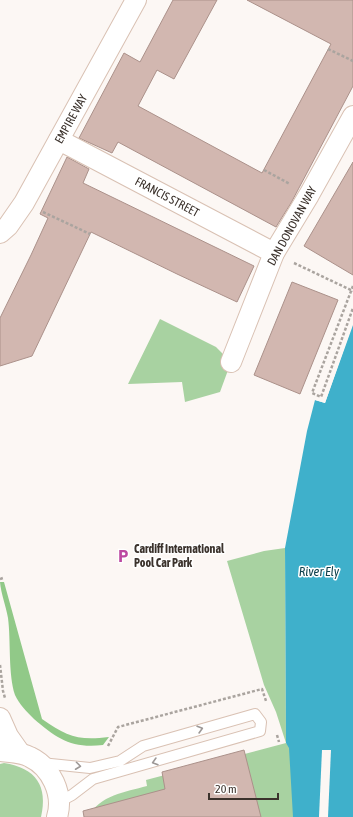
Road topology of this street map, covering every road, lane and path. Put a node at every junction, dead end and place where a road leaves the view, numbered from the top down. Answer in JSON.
{"nodes":[{"id":1,"x":136,"y":0,"type":"edge"},
{"id":2,"x":328,"y":48,"type":"dead end"},
{"id":3,"x":353,"y":61,"type":"edge"},
{"id":4,"x":353,"y":116,"type":"edge"},
{"id":5,"x":59,"y":140,"type":"junction"},
{"id":6,"x":264,"y":170,"type":"dead end"},
{"id":7,"x":309,"y":195,"type":"junction"},
{"id":8,"x":24,"y":203,"type":"junction"},
{"id":9,"x":0,"y":233,"type":"edge"},
{"id":10,"x":90,"y":234,"type":"dead end"},
{"id":11,"x":274,"y":254,"type":"junction"},
{"id":12,"x":353,"y":286,"type":"edge"},
{"id":13,"x":352,"y":290,"type":"edge"},
{"id":14,"x":353,"y":308,"type":"edge"},
{"id":15,"x":231,"y":362,"type":"dead end"},
{"id":16,"x":0,"y":665,"type":"edge"},
{"id":17,"x":3,"y":709,"type":"edge"},
{"id":18,"x":0,"y":751,"type":"edge"},
{"id":19,"x":20,"y":752,"type":"junction"},
{"id":20,"x":39,"y":763,"type":"junction"},
{"id":21,"x":58,"y":809,"type":"edge"}],
"edges":[{"from":1,"to":5,"type":"street","name":"EMPIRE WAY"},
{"from":2,"to":3,"type":"path"},
{"from":4,"to":7,"type":"street","name":"DAN DONOVAN WAY"},
{"from":5,"to":8,"type":"street","name":"EMPIRE WAY"},
{"from":5,"to":11,"type":"street","name":"FRANCIS STREET"},
{"from":6,"to":7,"type":"path"},
{"from":7,"to":11,"type":"street","name":"DAN DONOVAN WAY"},
{"from":8,"to":9,"type":"street","name":"EMPIRE WAY"},
{"from":8,"to":10,"type":"path"},
{"from":11,"to":13,"type":"path"},
{"from":11,"to":15,"type":"street","name":"DAN DONOVAN WAY"},
{"from":12,"to":13,"type":"path"},
{"from":13,"to":14,"type":"path"},
{"from":16,"to":17,"type":"path"},
{"from":17,"to":19,"type":"street"},
{"from":18,"to":19,"type":"street"},
{"from":19,"to":20,"type":"street"},
{"from":20,"to":21,"type":"street"},
{"from":20,"to":21,"type":"lane","one_way":true}]}
